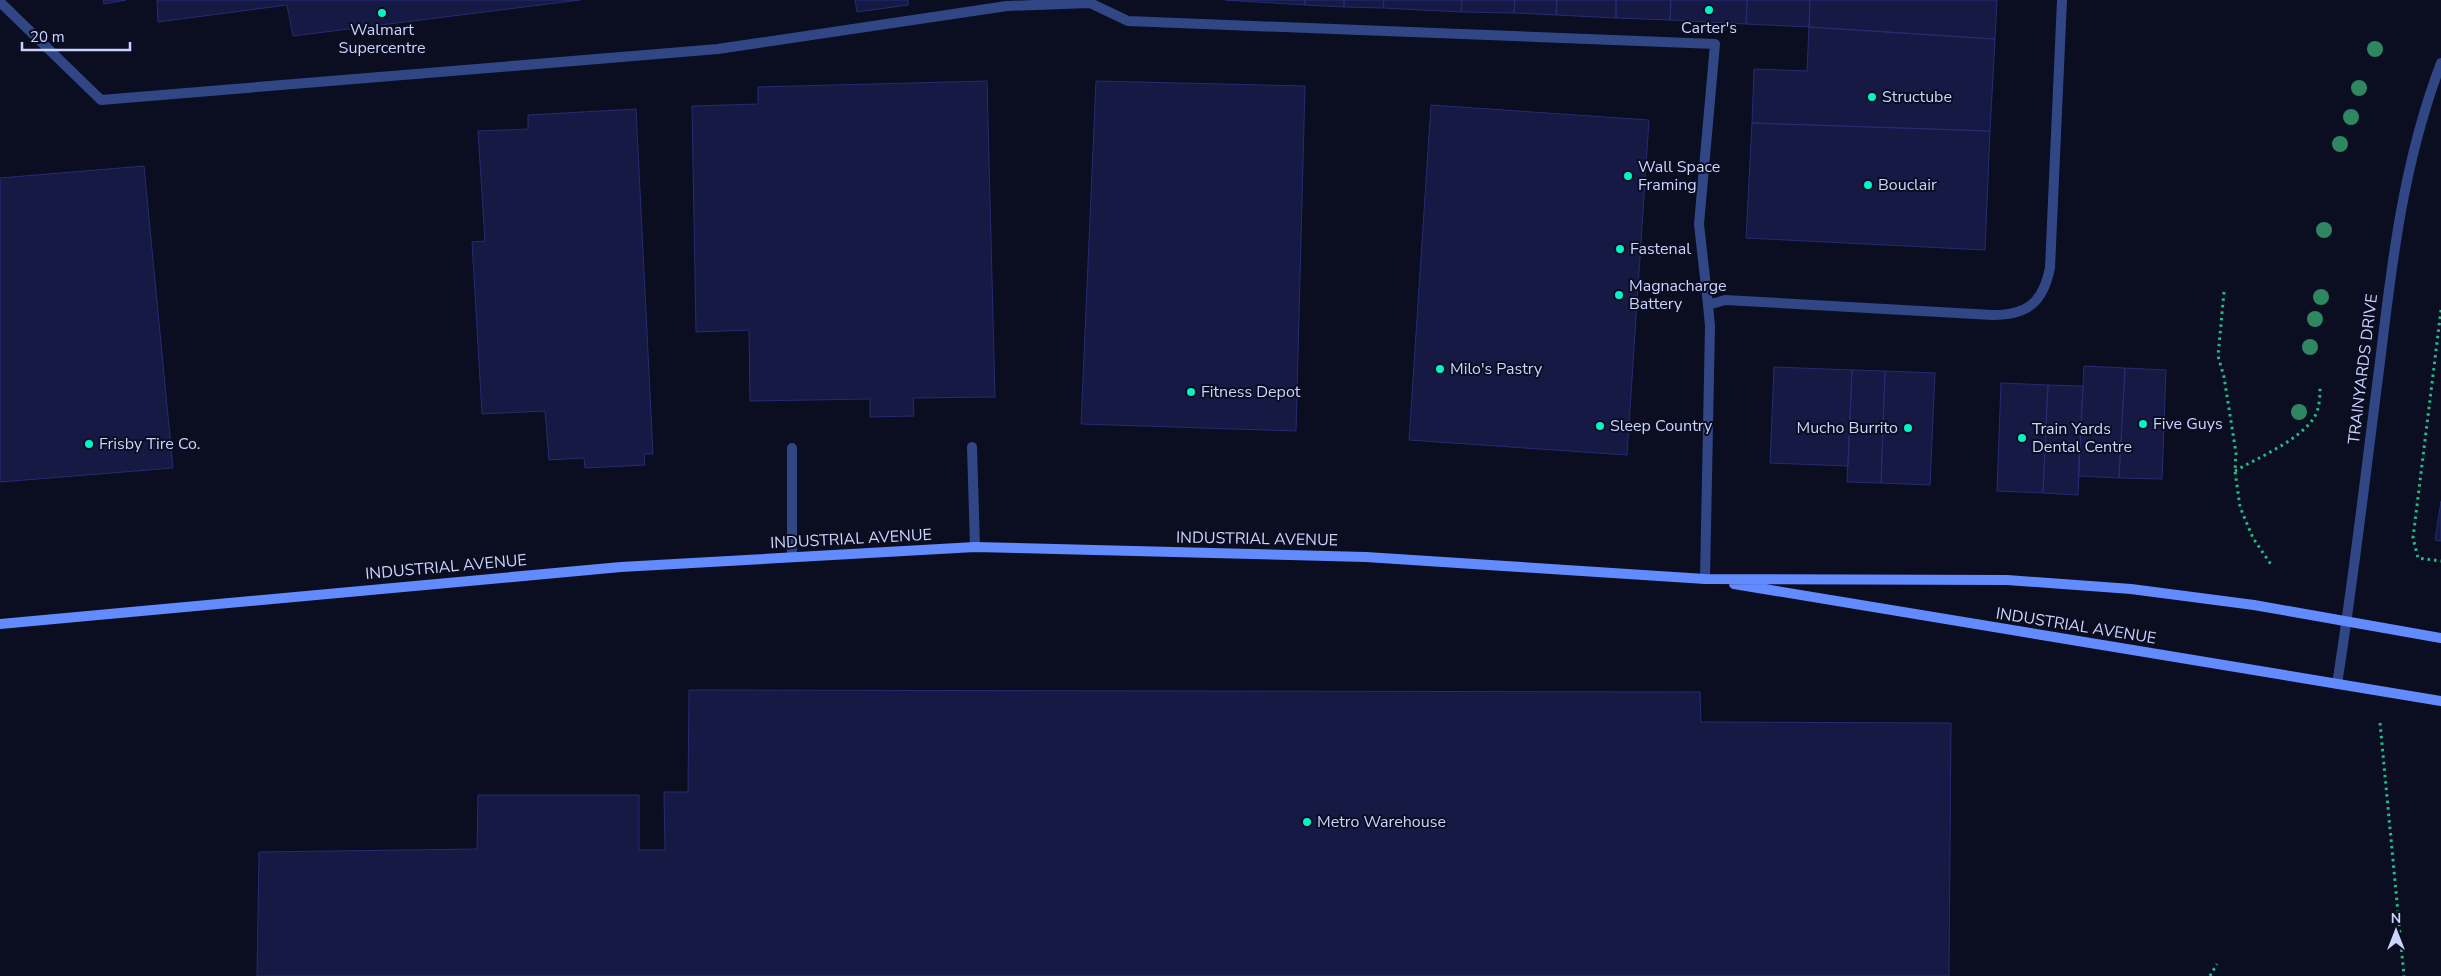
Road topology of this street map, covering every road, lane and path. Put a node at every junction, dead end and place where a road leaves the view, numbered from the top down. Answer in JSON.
{"nodes":[{"id":1,"x":2062,"y":0,"type":"edge"},
{"id":2,"x":0,"y":2,"type":"edge"},
{"id":3,"x":1090,"y":2,"type":"edge"},
{"id":4,"x":2441,"y":63,"type":"edge"},
{"id":5,"x":2224,"y":292,"type":"dead end"},
{"id":6,"x":1708,"y":305,"type":"junction"},
{"id":7,"x":2441,"y":310,"type":"edge"},
{"id":8,"x":2320,"y":385,"type":"dead end"},
{"id":9,"x":972,"y":447,"type":"dead end"},
{"id":10,"x":792,"y":448,"type":"dead end"},
{"id":11,"x":2235,"y":471,"type":"junction"},
{"id":12,"x":975,"y":547,"type":"junction"},
{"id":13,"x":792,"y":557,"type":"junction"},
{"id":14,"x":2441,"y":561,"type":"edge"},
{"id":15,"x":2272,"y":566,"type":"dead end"},
{"id":16,"x":1706,"y":579,"type":"junction"},
{"id":17,"x":2347,"y":621,"type":"junction"},
{"id":18,"x":0,"y":624,"type":"edge"},
{"id":19,"x":2441,"y":638,"type":"edge"},
{"id":20,"x":2337,"y":684,"type":"junction"},
{"id":21,"x":2441,"y":701,"type":"edge"},
{"id":22,"x":2380,"y":723,"type":"dead end"},
{"id":23,"x":2217,"y":964,"type":"dead end"},
{"id":24,"x":2210,"y":976,"type":"edge"},
{"id":25,"x":2404,"y":976,"type":"edge"}],
"edges":[{"from":1,"to":6,"type":"street"},
{"from":2,"to":3,"type":"street"},
{"from":3,"to":6,"type":"street"},
{"from":4,"to":17,"type":"street","name":"TRAINYARDS DRIVE"},
{"from":5,"to":11,"type":"path"},
{"from":6,"to":16,"type":"street"},
{"from":7,"to":14,"type":"path"},
{"from":8,"to":11,"type":"path"},
{"from":9,"to":12,"type":"street"},
{"from":10,"to":13,"type":"street"},
{"from":11,"to":15,"type":"path"},
{"from":12,"to":13,"type":"main road","name":"INDUSTRIAL AVENUE"},
{"from":12,"to":16,"type":"main road","name":"INDUSTRIAL AVENUE"},
{"from":13,"to":18,"type":"main road","name":"INDUSTRIAL AVENUE"},
{"from":16,"to":17,"type":"main road","name":"INDUSTRIAL AVENUE"},
{"from":16,"to":20,"type":"main road","name":"INDUSTRIAL AVENUE"},
{"from":17,"to":19,"type":"main road","name":"INDUSTRIAL AVENUE"},
{"from":17,"to":20,"type":"street","name":"TRAINYARDS DRIVE"},
{"from":20,"to":21,"type":"main road","name":"INDUSTRIAL AVENUE"},
{"from":22,"to":25,"type":"path"},
{"from":23,"to":24,"type":"path"}]}
